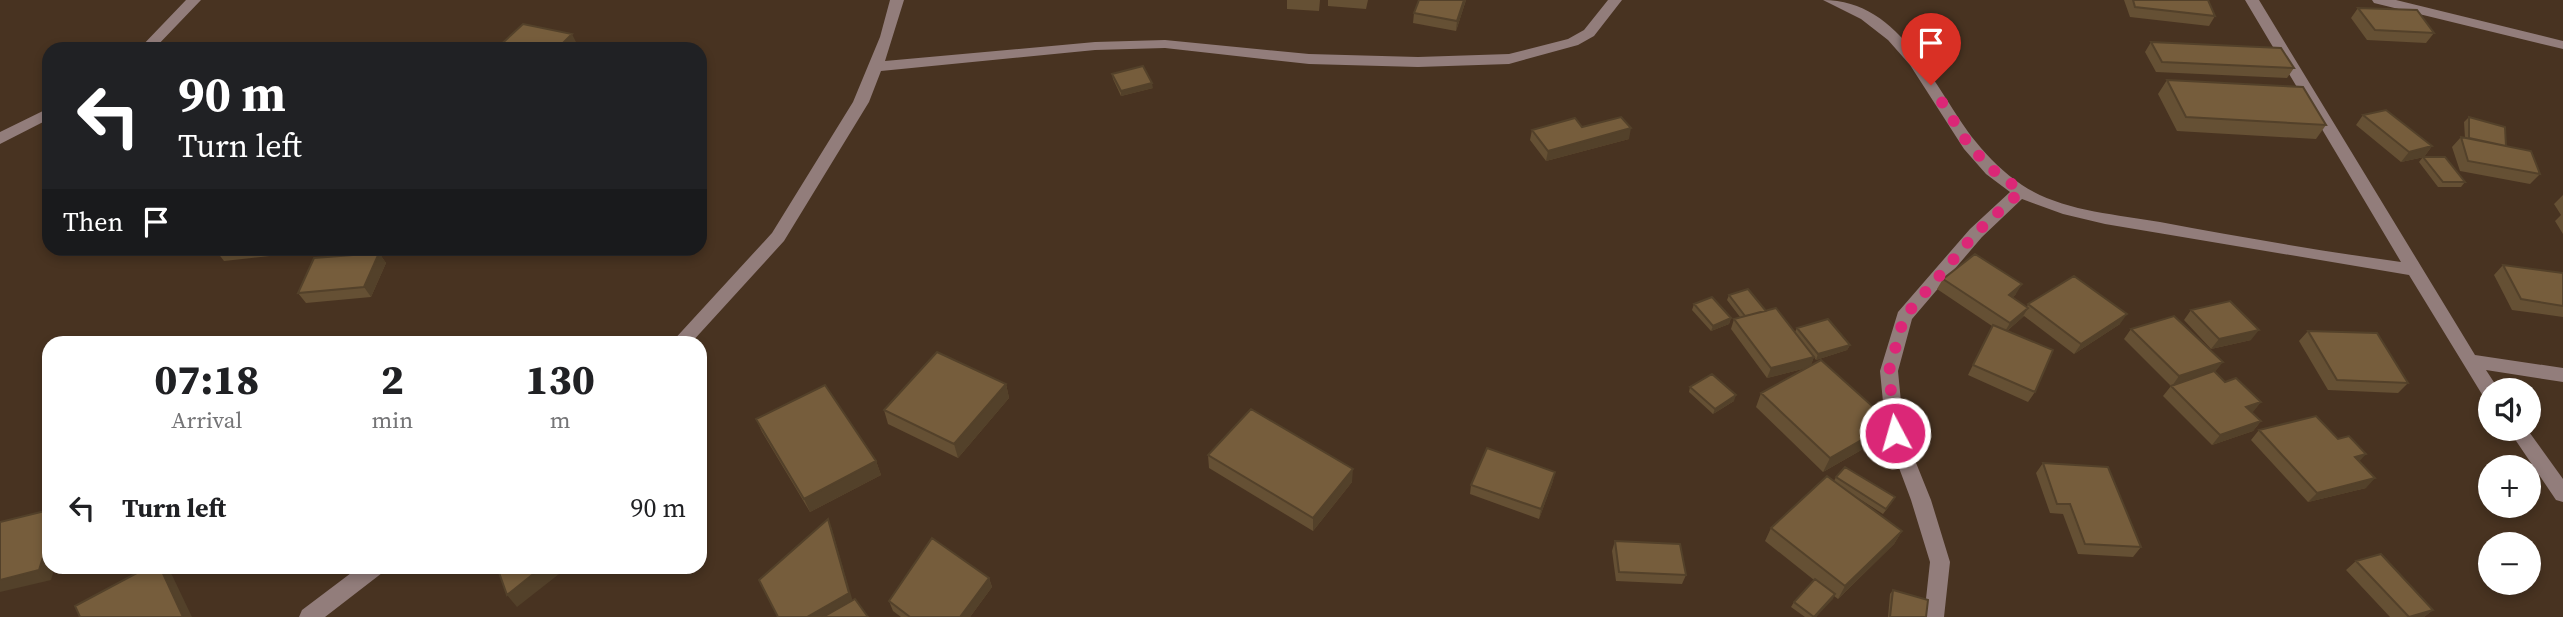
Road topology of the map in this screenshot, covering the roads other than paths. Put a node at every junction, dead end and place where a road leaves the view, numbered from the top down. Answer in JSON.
{"nodes":[{"id":1,"x":194,"y":0,"type":"edge"},
{"id":2,"x":897,"y":0,"type":"edge"},
{"id":3,"x":1615,"y":0,"type":"edge"},
{"id":4,"x":1830,"y":0,"type":"edge"},
{"id":5,"x":2252,"y":0,"type":"edge"},
{"id":6,"x":2379,"y":0,"type":"edge"},
{"id":7,"x":153,"y":42,"type":"edge"},
{"id":8,"x":2563,"y":45,"type":"edge"},
{"id":9,"x":875,"y":67,"type":"junction"},
{"id":10,"x":42,"y":117,"type":"edge"},
{"id":11,"x":0,"y":139,"type":"edge"},
{"id":12,"x":2021,"y":191,"type":"junction"},
{"id":13,"x":2414,"y":270,"type":"junction"},
{"id":14,"x":686,"y":336,"type":"edge"},
{"id":15,"x":2469,"y":361,"type":"junction"},
{"id":16,"x":2563,"y":375,"type":"edge"},
{"id":17,"x":2481,"y":378,"type":"edge"},
{"id":18,"x":2525,"y":441,"type":"edge"},
{"id":19,"x":2563,"y":494,"type":"edge"},
{"id":20,"x":366,"y":574,"type":"edge"},
{"id":21,"x":309,"y":617,"type":"edge"},
{"id":22,"x":1934,"y":617,"type":"edge"}],
"edges":[{"from":1,"to":7,"type":"street"},
{"from":2,"to":9,"type":"street"},
{"from":3,"to":9,"type":"street"},
{"from":4,"to":12,"type":"street"},
{"from":5,"to":13,"type":"street"},
{"from":6,"to":8,"type":"street"},
{"from":9,"to":14,"type":"street"},
{"from":10,"to":11,"type":"street"},
{"from":12,"to":13,"type":"street"},
{"from":12,"to":22,"type":"street"},
{"from":13,"to":15,"type":"street"},
{"from":15,"to":16,"type":"street"},
{"from":15,"to":17,"type":"street"},
{"from":18,"to":19,"type":"street"},
{"from":20,"to":21,"type":"street"}]}
